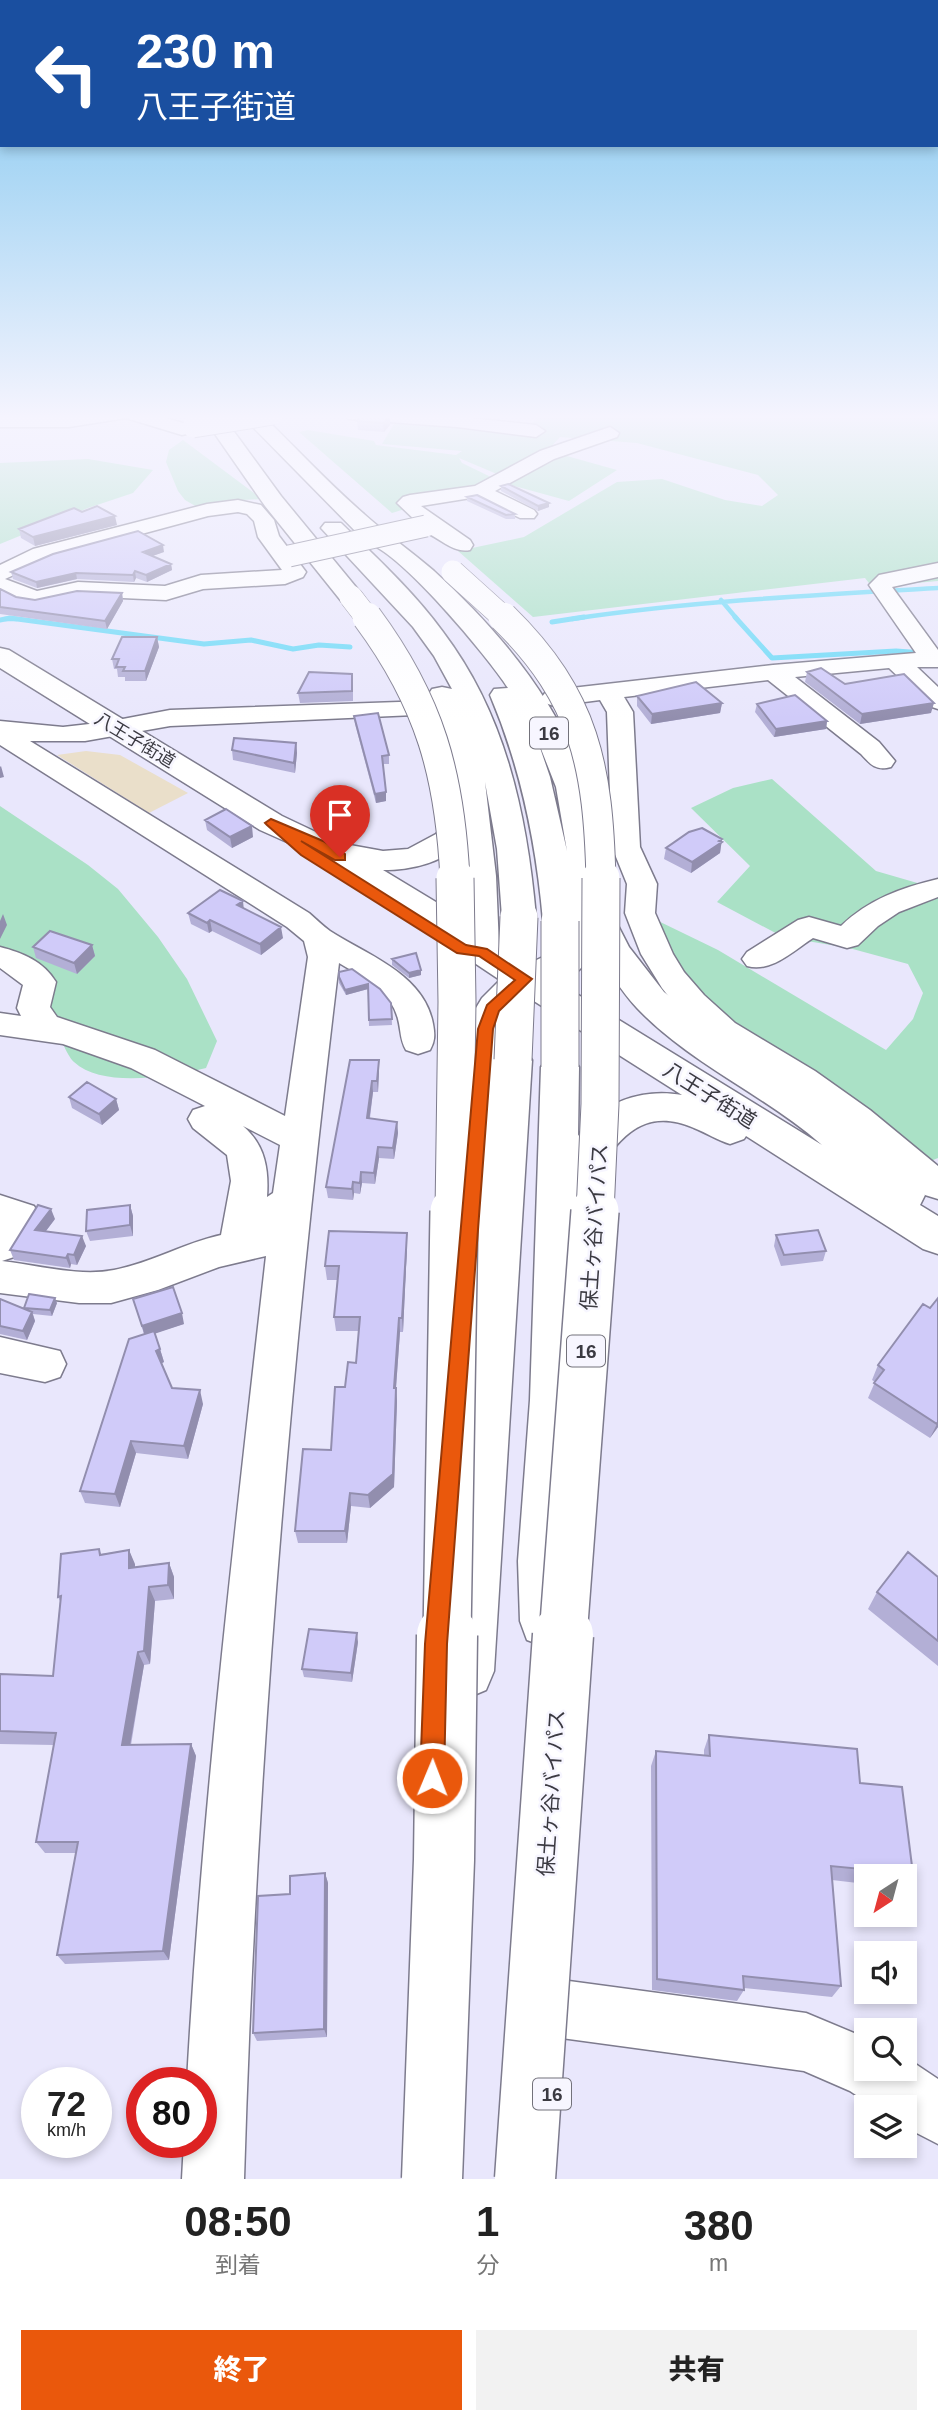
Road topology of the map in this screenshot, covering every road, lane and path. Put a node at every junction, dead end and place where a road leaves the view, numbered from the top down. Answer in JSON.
{"nodes":[{"id":1,"x":186,"y":516,"type":"edge"},
{"id":2,"x":260,"y":516,"type":"edge"},
{"id":3,"x":285,"y":516,"type":"edge"},
{"id":4,"x":318,"y":516,"type":"edge"},
{"id":5,"x":320,"y":516,"type":"edge"},
{"id":6,"x":353,"y":516,"type":"edge"},
{"id":7,"x":399,"y":516,"type":"edge"},
{"id":8,"x":420,"y":516,"type":"edge"},
{"id":9,"x":357,"y":520,"type":"junction"},
{"id":10,"x":430,"y":525,"type":"junction"},
{"id":11,"x":286,"y":558,"type":"junction"},
{"id":12,"x":457,"y":559,"type":"junction"},
{"id":13,"x":938,"y":570,"type":"edge"},
{"id":14,"x":0,"y":574,"type":"edge"},
{"id":15,"x":0,"y":585,"type":"edge"},
{"id":16,"x":0,"y":656,"type":"edge"},
{"id":17,"x":895,"y":660,"type":"junction"},
{"id":18,"x":935,"y":660,"type":"edge"},
{"id":19,"x":773,"y":672,"type":"junction"},
{"id":20,"x":609,"y":693,"type":"junction"},
{"id":21,"x":554,"y":698,"type":"dead end"},
{"id":22,"x":938,"y":701,"type":"edge"},
{"id":23,"x":428,"y":709,"type":"dead end"},
{"id":24,"x":113,"y":727,"type":"junction"},
{"id":25,"x":0,"y":729,"type":"edge"},
{"id":26,"x":0,"y":734,"type":"edge"},
{"id":27,"x":881,"y":761,"type":"dead end"},
{"id":28,"x":474,"y":811,"type":"junction"},
{"id":29,"x":271,"y":823,"type":"junction"},
{"id":30,"x":318,"y":844,"type":"junction"},
{"id":31,"x":585,"y":876,"type":"junction"},
{"id":32,"x":938,"y":888,"type":"edge"},
{"id":33,"x":318,"y":937,"type":"junction"},
{"id":34,"x":482,"y":952,"type":"junction"},
{"id":35,"x":0,"y":957,"type":"edge"},
{"id":36,"x":758,"y":959,"type":"dead end"},
{"id":37,"x":525,"y":979,"type":"junction"},
{"id":38,"x":580,"y":1014,"type":"junction"},
{"id":39,"x":0,"y":1024,"type":"edge"},
{"id":40,"x":94,"y":1040,"type":"junction"},
{"id":41,"x":418,"y":1042,"type":"dead end"},
{"id":42,"x":537,"y":1063,"type":"junction"},
{"id":43,"x":206,"y":1119,"type":"dead end"},
{"id":44,"x":300,"y":1140,"type":"junction"},
{"id":45,"x":588,"y":1154,"type":"junction"},
{"id":46,"x":938,"y":1185,"type":"edge"},
{"id":47,"x":291,"y":1201,"type":"junction"},
{"id":48,"x":888,"y":1206,"type":"junction"},
{"id":49,"x":0,"y":1210,"type":"edge"},
{"id":50,"x":938,"y":1225,"type":"edge"},
{"id":51,"x":938,"y":1237,"type":"edge"},
{"id":52,"x":0,"y":1246,"type":"edge"},
{"id":53,"x":239,"y":1248,"type":"junction"},
{"id":54,"x":0,"y":1277,"type":"edge"},
{"id":55,"x":0,"y":1355,"type":"edge"},
{"id":56,"x":45,"y":1364,"type":"dead end"},
{"id":57,"x":554,"y":2008,"type":"junction"},
{"id":58,"x":854,"y":2062,"type":"edge"},
{"id":59,"x":887,"y":2081,"type":"edge"},
{"id":60,"x":938,"y":2114,"type":"edge"},
{"id":61,"x":213,"y":2179,"type":"edge"},
{"id":62,"x":421,"y":2179,"type":"edge"},
{"id":63,"x":430,"y":2179,"type":"edge"},
{"id":64,"x":525,"y":2179,"type":"edge"},
{"id":65,"x":550,"y":2179,"type":"edge"}],
"edges":[{"from":1,"to":14,"type":"street"},
{"from":2,"to":11,"type":"street"},
{"from":3,"to":63,"type":"highway","number":"16","bridge":true},
{"from":4,"to":28,"type":"highway","number":"16","bridge":true},
{"from":5,"to":42,"type":"highway","number":"16","bridge":true},
{"from":6,"to":9,"type":"highway","number":"16"},
{"from":7,"to":12,"type":"highway","name":"保土ヶ谷バイパス","number":"16"},
{"from":8,"to":10,"type":"street"},
{"from":9,"to":31,"type":"highway","number":"16"},
{"from":9,"to":42,"type":"highway","number":"16","bridge":true},
{"from":10,"to":11,"type":"street","bridge":true},
{"from":10,"to":12,"type":"street"},
{"from":11,"to":15,"type":"street"},
{"from":12,"to":64,"type":"highway","name":"保土ヶ谷バイパス","number":"16","bridge":true},
{"from":13,"to":18,"type":"street"},
{"from":16,"to":24,"type":"highway","name":"八王子街道"},
{"from":17,"to":18,"type":"street"},
{"from":17,"to":19,"type":"street"},
{"from":17,"to":22,"type":"street"},
{"from":19,"to":20,"type":"street"},
{"from":19,"to":27,"type":"street"},
{"from":20,"to":21,"type":"street"},
{"from":20,"to":46,"type":"street"},
{"from":23,"to":24,"type":"street"},
{"from":24,"to":25,"type":"street"},
{"from":24,"to":29,"type":"highway","name":"八王子街道"},
{"from":26,"to":33,"type":"street"},
{"from":28,"to":30,"type":"highway"},
{"from":28,"to":34,"type":"highway","number":"16"},
{"from":29,"to":30,"type":"highway","name":"八王子街道"},
{"from":29,"to":34,"type":"highway","name":"八王子街道"},
{"from":30,"to":34,"type":"highway","name":"八王子街道"},
{"from":31,"to":37,"type":"highway","number":"16"},
{"from":31,"to":50,"type":"highway","number":"16"},
{"from":32,"to":36,"type":"street"},
{"from":33,"to":41,"type":"street"},
{"from":33,"to":44,"type":"street"},
{"from":34,"to":37,"type":"highway","name":"八王子街道"},
{"from":35,"to":40,"type":"street"},
{"from":37,"to":38,"type":"highway","name":"八王子街道"},
{"from":37,"to":62,"type":"highway","number":"16"},
{"from":38,"to":45,"type":"highway","number":"16"},
{"from":38,"to":48,"type":"highway","name":"八王子街道"},
{"from":39,"to":40,"type":"street"},
{"from":40,"to":44,"type":"street"},
{"from":42,"to":57,"type":"highway","number":"16"},
{"from":42,"to":63,"type":"highway","number":"16"},
{"from":43,"to":53,"type":"street"},
{"from":44,"to":47,"type":"street"},
{"from":45,"to":48,"type":"highway"},
{"from":45,"to":57,"type":"highway","number":"16"},
{"from":47,"to":53,"type":"street"},
{"from":47,"to":61,"type":"street"},
{"from":48,"to":51,"type":"highway","name":"八王子街道"},
{"from":49,"to":52,"type":"street"},
{"from":53,"to":54,"type":"street"},
{"from":55,"to":56,"type":"street"},
{"from":57,"to":58,"type":"street"},
{"from":57,"to":65,"type":"highway","number":"16"},
{"from":59,"to":60,"type":"street"}]}
